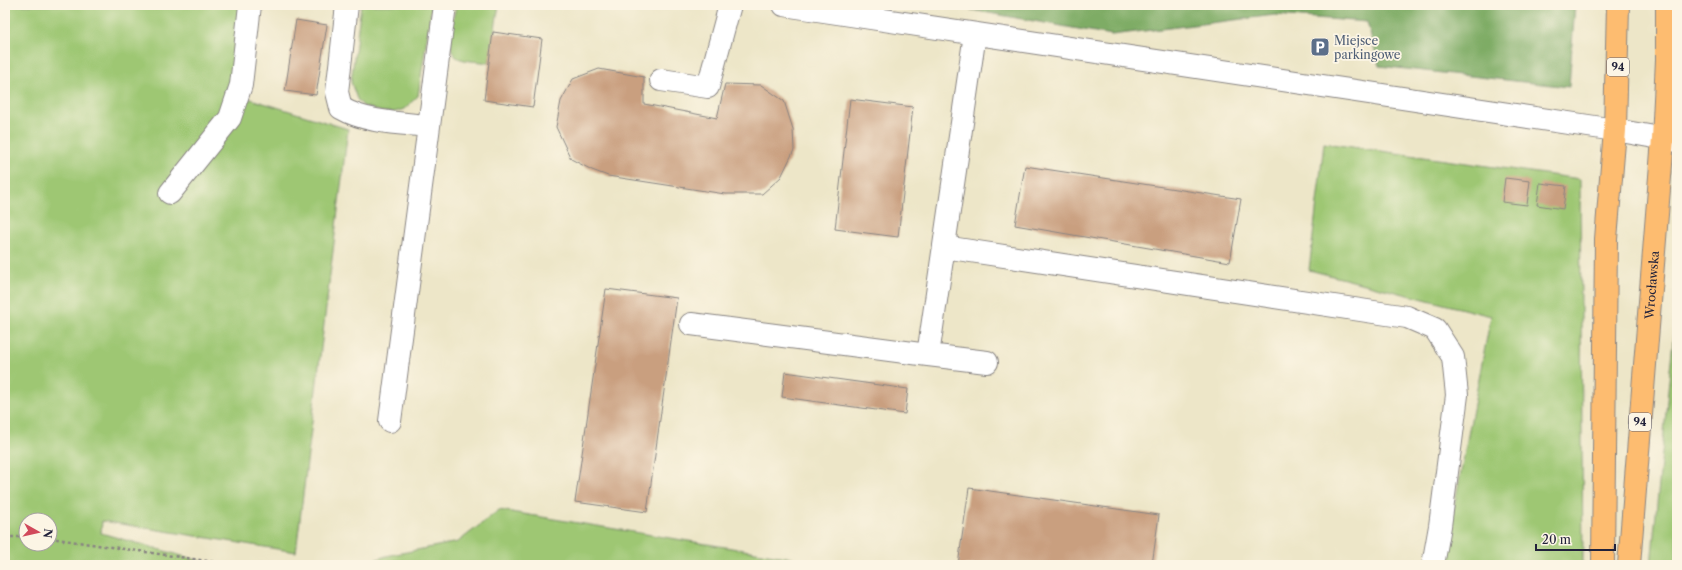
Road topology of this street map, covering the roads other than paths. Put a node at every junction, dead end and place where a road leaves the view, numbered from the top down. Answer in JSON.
{"nodes":[{"id":1,"x":250,"y":5,"type":"edge"},
{"id":2,"x":347,"y":5,"type":"edge"},
{"id":3,"x":445,"y":5,"type":"edge"},
{"id":4,"x":730,"y":5,"type":"edge"},
{"id":5,"x":784,"y":5,"type":"edge"},
{"id":6,"x":1618,"y":5,"type":"edge"},
{"id":7,"x":1666,"y":5,"type":"edge"},
{"id":8,"x":975,"y":34,"type":"junction"},
{"id":9,"x":661,"y":80,"type":"dead end"},
{"id":10,"x":429,"y":126,"type":"junction"},
{"id":11,"x":1615,"y":130,"type":"junction"},
{"id":12,"x":1670,"y":140,"type":"edge"},
{"id":13,"x":170,"y":193,"type":"dead end"},
{"id":14,"x":944,"y":247,"type":"junction"},
{"id":15,"x":691,"y":324,"type":"dead end"},
{"id":16,"x":928,"y":355,"type":"junction"},
{"id":17,"x":987,"y":362,"type":"dead end"},
{"id":18,"x":390,"y":420,"type":"dead end"},
{"id":19,"x":1433,"y":565,"type":"edge"},
{"id":20,"x":1602,"y":565,"type":"edge"},
{"id":21,"x":1629,"y":565,"type":"edge"}],
"edges":[{"from":1,"to":13,"type":"lane"},
{"from":2,"to":10,"type":"lane"},
{"from":3,"to":10,"type":"lane"},
{"from":4,"to":9,"type":"lane"},
{"from":5,"to":8,"type":"lane"},
{"from":6,"to":11,"type":"main road","number":"94"},
{"from":7,"to":12,"type":"main road","name":"Wrocławska","number":"94"},
{"from":8,"to":11,"type":"lane"},
{"from":8,"to":14,"type":"lane"},
{"from":10,"to":18,"type":"lane"},
{"from":11,"to":12,"type":"lane"},
{"from":11,"to":20,"type":"main road","number":"94"},
{"from":12,"to":21,"type":"main road","name":"Wrocławska","number":"94"},
{"from":14,"to":16,"type":"lane"},
{"from":14,"to":19,"type":"lane"},
{"from":15,"to":16,"type":"lane"},
{"from":16,"to":17,"type":"lane"}]}
